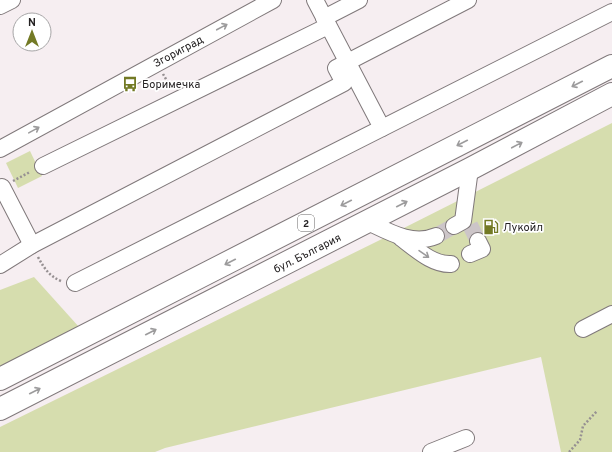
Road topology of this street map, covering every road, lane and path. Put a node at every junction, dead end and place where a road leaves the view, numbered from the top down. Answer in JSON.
{"nodes":[{"id":1,"x":12,"y":0,"type":"edge"},
{"id":2,"x":273,"y":0,"type":"edge"},
{"id":3,"x":314,"y":0,"type":"edge"},
{"id":4,"x":359,"y":0,"type":"edge"},
{"id":5,"x":468,"y":0,"type":"edge"},
{"id":6,"x":0,"y":6,"type":"edge"},
{"id":7,"x":612,"y":12,"type":"edge"},
{"id":8,"x":326,"y":22,"type":"junction"},
{"id":9,"x":347,"y":61,"type":"junction"},
{"id":10,"x":157,"y":62,"type":"junction"},
{"id":11,"x":612,"y":66,"type":"edge"},
{"id":12,"x":612,"y":94,"type":"edge"},
{"id":13,"x":178,"y":100,"type":"junction"},
{"id":14,"x":382,"y":128,"type":"junction"},
{"id":15,"x":0,"y":148,"type":"edge"},
{"id":16,"x":43,"y":166,"type":"joint"},
{"id":17,"x":470,"y":170,"type":"junction"},
{"id":18,"x":1,"y":186,"type":"edge"},
{"id":19,"x":368,"y":222,"type":"junction"},
{"id":20,"x":454,"y":226,"type":"tunnel mouth"},
{"id":21,"x":436,"y":236,"type":"tunnel mouth"},
{"id":22,"x":401,"y":238,"type":"junction"},
{"id":23,"x":32,"y":245,"type":"junction"},
{"id":24,"x":450,"y":264,"type":"dead end"},
{"id":25,"x":0,"y":265,"type":"edge"},
{"id":26,"x":75,"y":283,"type":"joint"},
{"id":27,"x":612,"y":314,"type":"edge"},
{"id":28,"x":583,"y":329,"type":"dead end"},
{"id":29,"x":0,"y":379,"type":"edge"},
{"id":30,"x":0,"y":409,"type":"edge"},
{"id":31,"x":597,"y":411,"type":"dead end"},
{"id":32,"x":466,"y":438,"type":"dead end"},
{"id":33,"x":431,"y":452,"type":"edge"},
{"id":34,"x":569,"y":452,"type":"edge"}],
"edges":[{"from":1,"to":6,"type":"street"},
{"from":10,"to":2,"type":"street","name":"Згориград","one_way":true},
{"from":3,"to":8,"type":"street"},
{"from":4,"to":8,"type":"street"},
{"from":5,"to":9,"type":"street"},
{"from":7,"to":14,"type":"street"},
{"from":8,"to":9,"type":"street"},
{"from":8,"to":13,"type":"street"},
{"from":9,"to":14,"type":"street"},
{"from":9,"to":23,"type":"street"},
{"from":10,"to":13,"type":"path"},
{"from":15,"to":10,"type":"street","name":"Згориград","one_way":true},
{"from":11,"to":29,"type":"highway","number":"2","one_way":true},
{"from":17,"to":12,"type":"highway","name":"бул. България","number":"2","one_way":true},
{"from":13,"to":16,"type":"street"},
{"from":14,"to":26,"type":"street"},
{"from":16,"to":18,"type":"path"},
{"from":19,"to":17,"type":"highway","name":"бул. България","number":"2","one_way":true},
{"from":17,"to":20,"type":"street"},
{"from":18,"to":23,"type":"street"},
{"from":19,"to":22,"type":"street"},
{"from":30,"to":19,"type":"highway","name":"бул. България","number":"2","one_way":true},
{"from":21,"to":22,"type":"street"},
{"from":22,"to":24,"type":"street","one_way":true},
{"from":23,"to":25,"type":"street"},
{"from":23,"to":26,"type":"path"},
{"from":27,"to":28,"type":"street"},
{"from":31,"to":34,"type":"path"},
{"from":32,"to":33,"type":"street"}]}
